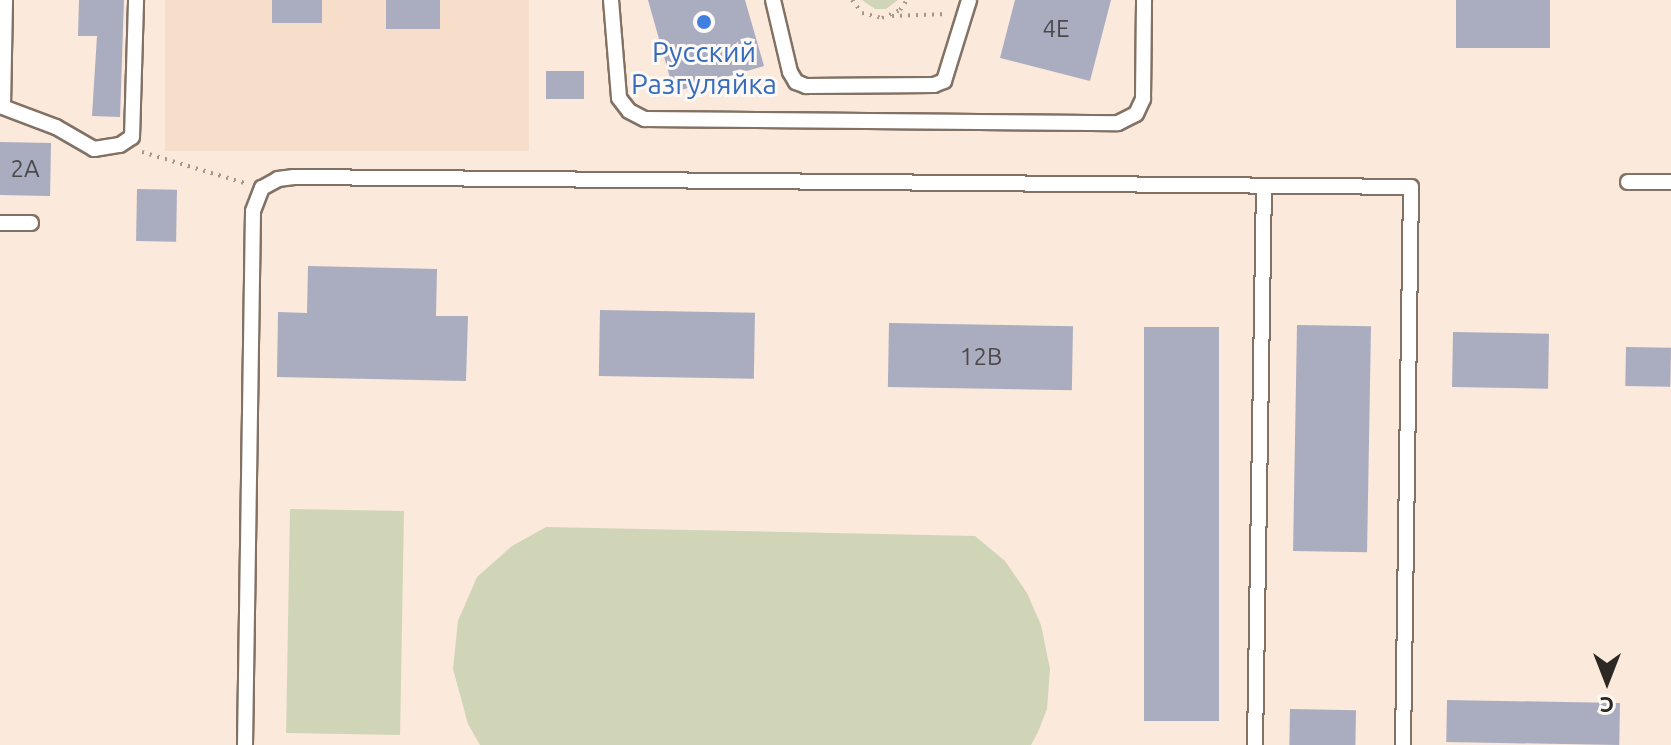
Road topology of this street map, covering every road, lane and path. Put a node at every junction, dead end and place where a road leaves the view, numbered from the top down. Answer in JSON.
{"nodes":[{"id":1,"x":5,"y":0,"type":"edge"},
{"id":2,"x":136,"y":0,"type":"edge"},
{"id":3,"x":611,"y":0,"type":"edge"},
{"id":4,"x":773,"y":0,"type":"edge"},
{"id":5,"x":852,"y":0,"type":"edge"},
{"id":6,"x":907,"y":0,"type":"edge"},
{"id":7,"x":969,"y":0,"type":"edge"},
{"id":8,"x":1144,"y":0,"type":"edge"},
{"id":9,"x":892,"y":16,"type":"junction"},
{"id":10,"x":965,"y":16,"type":"junction"},
{"id":11,"x":2,"y":46,"type":"edge"},
{"id":12,"x":1,"y":106,"type":"edge"},
{"id":13,"x":120,"y":145,"type":"junction"},
{"id":14,"x":1628,"y":182,"type":"dead end"},
{"id":15,"x":1671,"y":182,"type":"edge"},
{"id":16,"x":1264,"y":186,"type":"junction"},
{"id":17,"x":262,"y":188,"type":"junction"},
{"id":18,"x":0,"y":223,"type":"edge"},
{"id":19,"x":31,"y":223,"type":"dead end"},
{"id":20,"x":245,"y":745,"type":"edge"},
{"id":21,"x":1255,"y":745,"type":"edge"},
{"id":22,"x":1403,"y":745,"type":"edge"}],
"edges":[{"from":1,"to":11,"type":"lane"},
{"from":2,"to":13,"type":"lane"},
{"from":3,"to":8,"type":"lane"},
{"from":4,"to":10,"type":"lane"},
{"from":5,"to":9,"type":"path"},
{"from":6,"to":9,"type":"path"},
{"from":7,"to":10,"type":"lane"},
{"from":9,"to":10,"type":"path"},
{"from":11,"to":12,"type":"lane"},
{"from":12,"to":13,"type":"lane"},
{"from":13,"to":17,"type":"path"},
{"from":14,"to":15,"type":"lane"},
{"from":16,"to":17,"type":"lane"},
{"from":16,"to":21,"type":"lane"},
{"from":16,"to":22,"type":"lane"},
{"from":17,"to":20,"type":"lane"},
{"from":18,"to":19,"type":"lane"}]}
